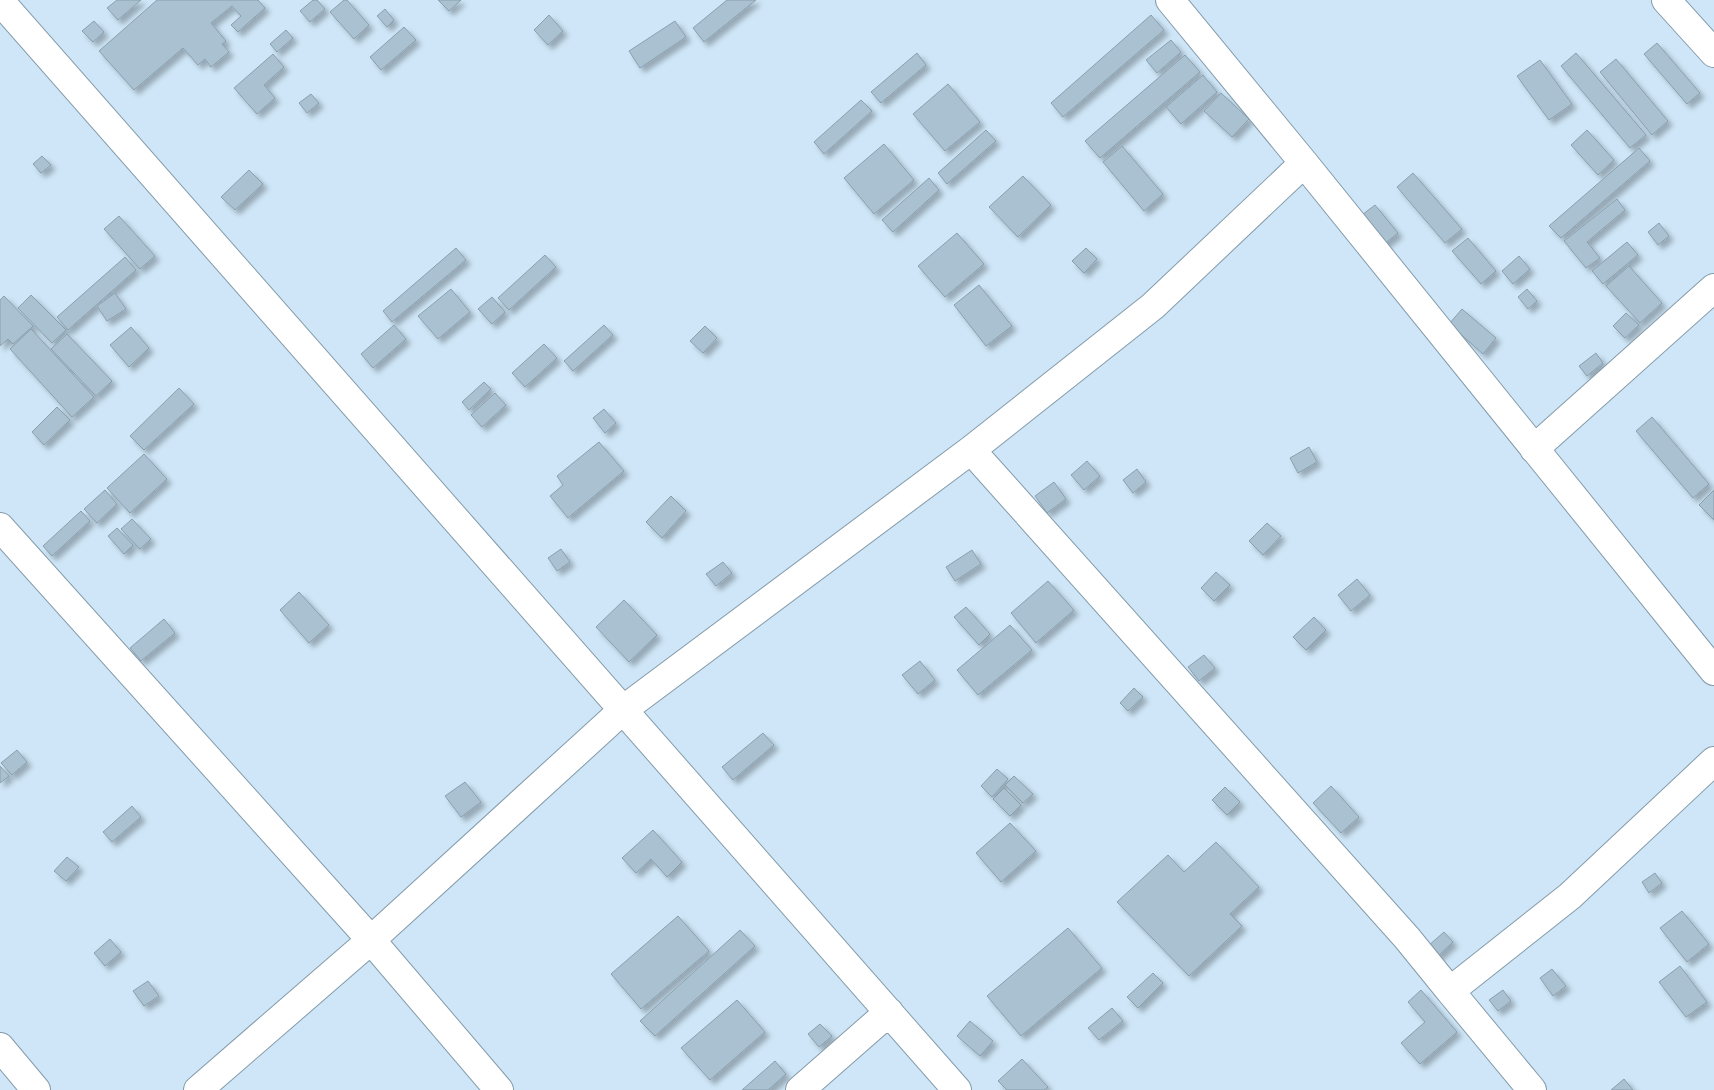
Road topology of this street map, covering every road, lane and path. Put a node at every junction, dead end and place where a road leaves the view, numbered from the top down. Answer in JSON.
{"nodes":[{"id":1,"x":1170,"y":0,"type":"edge"},
{"id":2,"x":1666,"y":0,"type":"edge"},
{"id":3,"x":0,"y":1,"type":"edge"},
{"id":4,"x":1714,"y":53,"type":"edge"},
{"id":5,"x":1304,"y":164,"type":"junction"},
{"id":6,"x":1714,"y":288,"type":"edge"},
{"id":7,"x":1534,"y":449,"type":"junction"},
{"id":8,"x":971,"y":450,"type":"junction"},
{"id":9,"x":0,"y":526,"type":"edge"},
{"id":10,"x":1714,"y":671,"type":"edge"},
{"id":11,"x":624,"y":710,"type":"junction"},
{"id":12,"x":1714,"y":762,"type":"edge"},
{"id":13,"x":371,"y":940,"type":"junction"},
{"id":14,"x":1450,"y":991,"type":"junction"},
{"id":15,"x":889,"y":1012,"type":"junction"},
{"id":16,"x":0,"y":1047,"type":"edge"},
{"id":17,"x":36,"y":1090,"type":"edge"},
{"id":18,"x":198,"y":1090,"type":"edge"},
{"id":19,"x":499,"y":1090,"type":"edge"},
{"id":20,"x":800,"y":1090,"type":"edge"},
{"id":21,"x":957,"y":1090,"type":"edge"},
{"id":22,"x":1532,"y":1090,"type":"edge"}],
"edges":[{"from":1,"to":5,"type":"street"},
{"from":2,"to":4,"type":"street"},
{"from":3,"to":11,"type":"street"},
{"from":5,"to":7,"type":"street"},
{"from":5,"to":8,"type":"street"},
{"from":6,"to":7,"type":"street"},
{"from":7,"to":10,"type":"street"},
{"from":8,"to":11,"type":"street"},
{"from":8,"to":14,"type":"street"},
{"from":9,"to":13,"type":"street"},
{"from":11,"to":13,"type":"street"},
{"from":11,"to":15,"type":"street"},
{"from":12,"to":14,"type":"street"},
{"from":13,"to":18,"type":"street"},
{"from":13,"to":19,"type":"street"},
{"from":14,"to":22,"type":"street"},
{"from":15,"to":20,"type":"street"},
{"from":15,"to":21,"type":"street"},
{"from":16,"to":17,"type":"street"}]}
